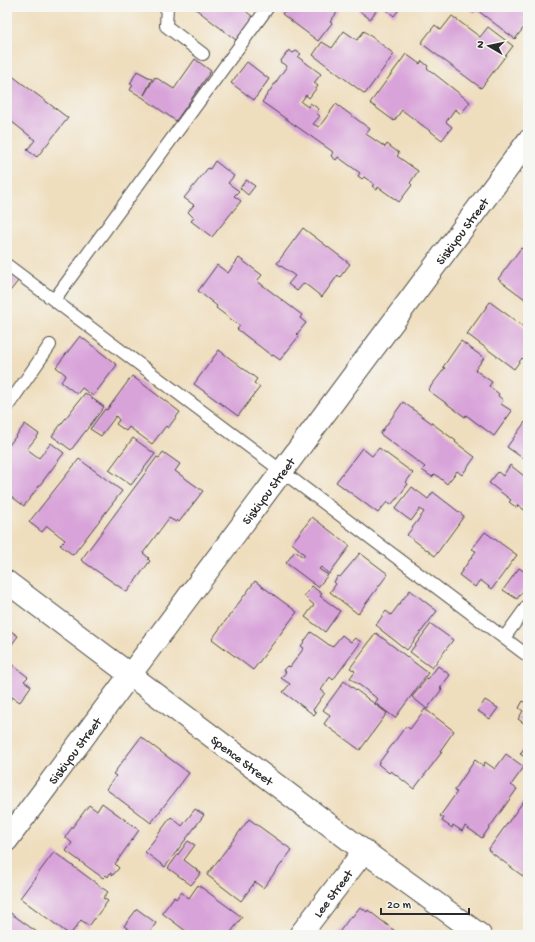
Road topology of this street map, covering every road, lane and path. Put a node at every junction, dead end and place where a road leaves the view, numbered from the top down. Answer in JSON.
{"nodes":[{"id":1,"x":167,"y":7,"type":"edge"},
{"id":2,"x":268,"y":7,"type":"edge"},
{"id":3,"x":203,"y":54,"type":"dead end"},
{"id":4,"x":528,"y":141,"type":"edge"},
{"id":5,"x":7,"y":265,"type":"edge"},
{"id":6,"x":54,"y":300,"type":"junction"},
{"id":7,"x":50,"y":345,"type":"dead end"},
{"id":8,"x":7,"y":407,"type":"edge"},
{"id":9,"x":282,"y":471,"type":"junction"},
{"id":10,"x":7,"y":582,"type":"edge"},
{"id":11,"x":528,"y":605,"type":"edge"},
{"id":12,"x":504,"y":638,"type":"junction"},
{"id":13,"x":528,"y":656,"type":"edge"},
{"id":14,"x":130,"y":675,"type":"junction"},
{"id":15,"x":7,"y":840,"type":"edge"},
{"id":16,"x":364,"y":851,"type":"junction"},
{"id":17,"x":300,"y":935,"type":"edge"},
{"id":18,"x":480,"y":935,"type":"edge"}],
"edges":[{"from":1,"to":3,"type":"lane"},
{"from":2,"to":6,"type":"lane"},
{"from":4,"to":9,"type":"street","name":"Siskiyou Street"},
{"from":5,"to":6,"type":"lane"},
{"from":6,"to":9,"type":"lane"},
{"from":7,"to":8,"type":"lane"},
{"from":9,"to":12,"type":"lane"},
{"from":9,"to":14,"type":"street","name":"Siskiyou Street"},
{"from":10,"to":14,"type":"street","name":"Spence Street"},
{"from":11,"to":12,"type":"lane"},
{"from":12,"to":13,"type":"lane"},
{"from":14,"to":15,"type":"street","name":"Siskiyou Street"},
{"from":14,"to":16,"type":"street","name":"Spence Street"},
{"from":16,"to":17,"type":"street","name":"Lee Street"},
{"from":16,"to":18,"type":"street","name":"Spence Street"}]}
